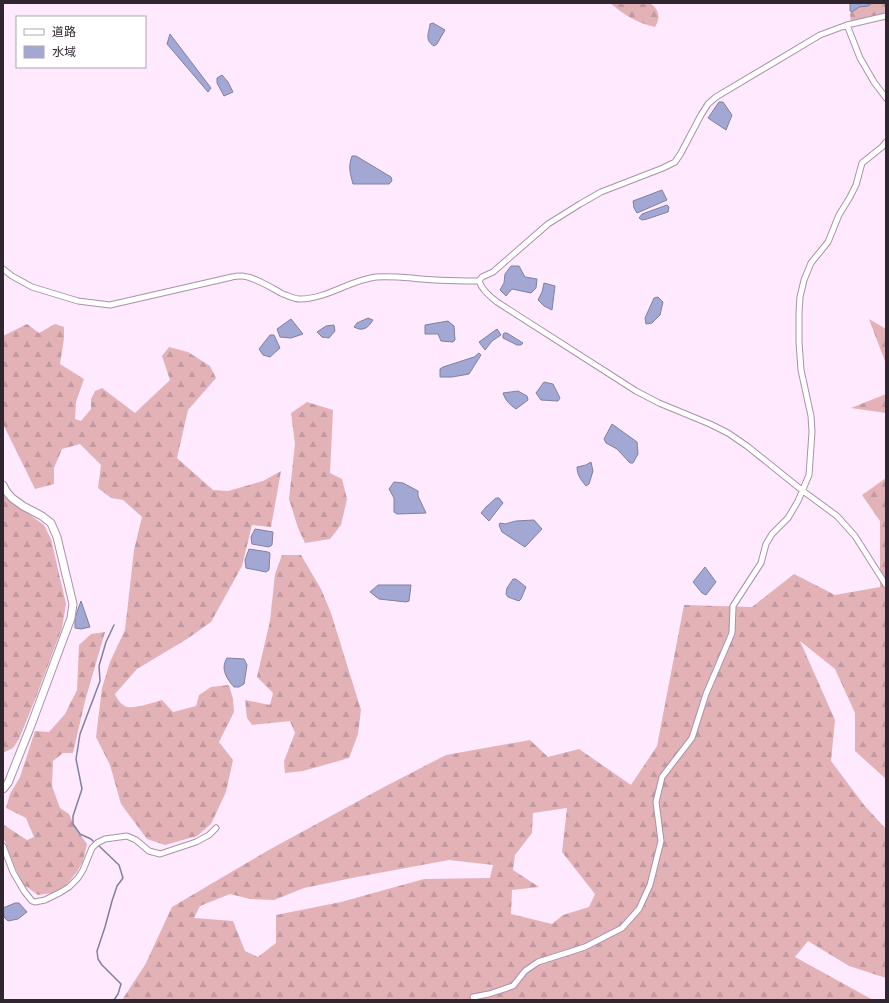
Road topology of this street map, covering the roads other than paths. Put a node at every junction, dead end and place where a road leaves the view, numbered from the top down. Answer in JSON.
{"nodes":[{"id":1,"x":886,"y":16,"type":"edge"},
{"id":2,"x":848,"y":25,"type":"junction"},
{"id":3,"x":886,"y":98,"type":"edge"},
{"id":4,"x":886,"y":142,"type":"edge"},
{"id":5,"x":3,"y":269,"type":"edge"},
{"id":6,"x":479,"y":280,"type":"junction"},
{"id":7,"x":3,"y":485,"type":"edge"},
{"id":8,"x":803,"y":491,"type":"junction"},
{"id":9,"x":886,"y":586,"type":"edge"},
{"id":10,"x":3,"y":789,"type":"edge"},
{"id":11,"x":216,"y":828,"type":"dead end"},
{"id":12,"x":3,"y":846,"type":"edge"},
{"id":13,"x":473,"y":997,"type":"dead end"}],
"edges":[{"from":1,"to":2,"type":"street"},
{"from":2,"to":3,"type":"street"},
{"from":2,"to":6,"type":"street"},
{"from":4,"to":8,"type":"street"},
{"from":5,"to":6,"type":"street"},
{"from":6,"to":8,"type":"street"},
{"from":7,"to":10,"type":"street"},
{"from":8,"to":9,"type":"street"},
{"from":8,"to":13,"type":"street"},
{"from":11,"to":12,"type":"street"}]}
